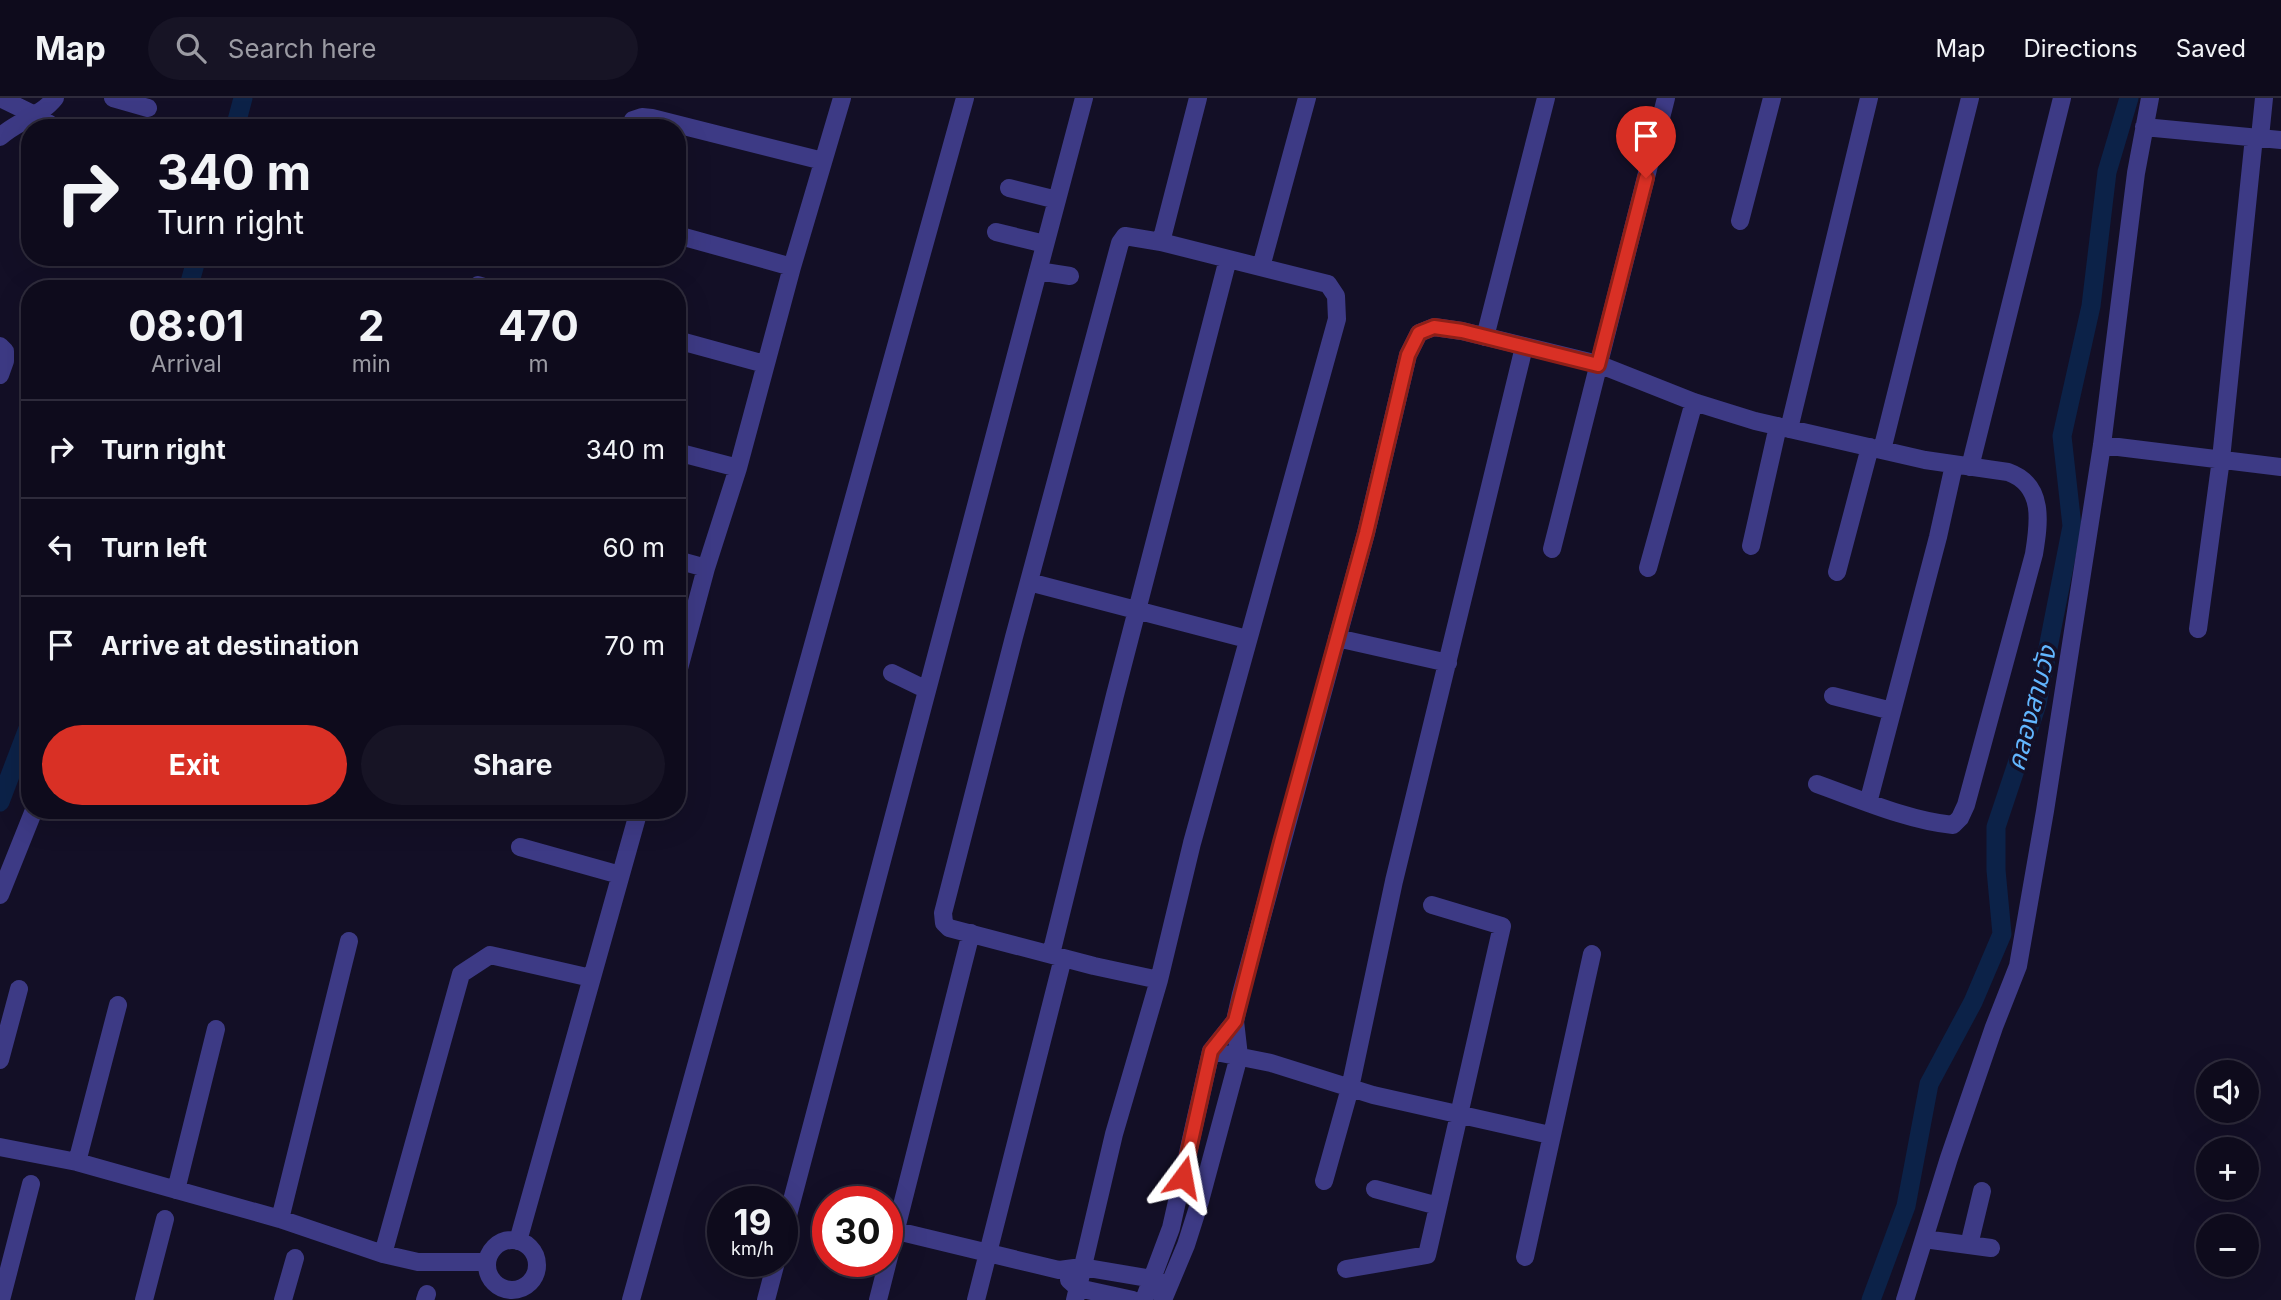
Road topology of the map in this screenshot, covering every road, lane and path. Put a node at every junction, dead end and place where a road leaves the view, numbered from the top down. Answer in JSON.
{"nodes":[{"id":1,"x":0,"y":98,"type":"edge"},
{"id":2,"x":55,"y":98,"type":"edge"},
{"id":3,"x":113,"y":98,"type":"edge"},
{"id":4,"x":842,"y":98,"type":"edge"},
{"id":5,"x":964,"y":98,"type":"edge"},
{"id":6,"x":1084,"y":98,"type":"edge"},
{"id":7,"x":1198,"y":98,"type":"edge"},
{"id":8,"x":1307,"y":98,"type":"edge"},
{"id":9,"x":1546,"y":98,"type":"edge"},
{"id":10,"x":1666,"y":98,"type":"edge"},
{"id":11,"x":1772,"y":98,"type":"edge"},
{"id":12,"x":1868,"y":98,"type":"edge"},
{"id":13,"x":1970,"y":98,"type":"edge"},
{"id":14,"x":2063,"y":98,"type":"edge"},
{"id":15,"x":2150,"y":98,"type":"edge"},
{"id":16,"x":2264,"y":98,"type":"edge"},
{"id":17,"x":148,"y":108,"type":"dead end"},
{"id":18,"x":37,"y":116,"type":"junction"},
{"id":19,"x":30,"y":119,"type":"edge"},
{"id":20,"x":42,"y":119,"type":"edge"},
{"id":21,"x":636,"y":119,"type":"edge"},
{"id":22,"x":656,"y":119,"type":"edge"},
{"id":23,"x":21,"y":123,"type":"edge"},
{"id":24,"x":686,"y":126,"type":"edge"},
{"id":25,"x":2144,"y":127,"type":"junction"},
{"id":26,"x":3,"y":130,"type":"edge"},
{"id":27,"x":2257,"y":137,"type":"junction"},
{"id":28,"x":2281,"y":139,"type":"edge"},
{"id":29,"x":824,"y":161,"type":"junction"},
{"id":30,"x":1009,"y":188,"type":"dead end"},
{"id":31,"x":1057,"y":200,"type":"junction"},
{"id":32,"x":1740,"y":221,"type":"dead end"},
{"id":33,"x":996,"y":232,"type":"dead end"},
{"id":34,"x":686,"y":237,"type":"edge"},
{"id":35,"x":1161,"y":242,"type":"junction"},
{"id":36,"x":1045,"y":244,"type":"junction"},
{"id":37,"x":1228,"y":259,"type":"junction"},
{"id":38,"x":792,"y":267,"type":"junction"},
{"id":39,"x":1261,"y":267,"type":"junction"},
{"id":40,"x":1038,"y":271,"type":"junction"},
{"id":41,"x":1070,"y":276,"type":"dead end"},
{"id":42,"x":1485,"y":337,"type":"junction"},
{"id":43,"x":686,"y":342,"type":"edge"},
{"id":44,"x":0,"y":346,"type":"edge"},
{"id":45,"x":1524,"y":346,"type":"junction"},
{"id":46,"x":765,"y":364,"type":"junction"},
{"id":47,"x":1598,"y":365,"type":"junction"},
{"id":48,"x":0,"y":375,"type":"edge"},
{"id":49,"x":1694,"y":402,"type":"junction"},
{"id":50,"x":1784,"y":428,"type":"junction"},
{"id":51,"x":2102,"y":445,"type":"junction"},
{"id":52,"x":1876,"y":449,"type":"junction"},
{"id":53,"x":686,"y":454,"type":"edge"},
{"id":54,"x":2221,"y":459,"type":"junction"},
{"id":55,"x":1962,"y":466,"type":"junction"},
{"id":56,"x":2281,"y":467,"type":"edge"},
{"id":57,"x":738,"y":468,"type":"junction"},
{"id":58,"x":1751,"y":546,"type":"dead end"},
{"id":59,"x":1552,"y":549,"type":"dead end"},
{"id":60,"x":686,"y":562,"type":"edge"},
{"id":61,"x":706,"y":568,"type":"junction"},
{"id":62,"x":1648,"y":568,"type":"dead end"},
{"id":63,"x":1837,"y":572,"type":"dead end"},
{"id":64,"x":1029,"y":582,"type":"junction"},
{"id":65,"x":1137,"y":611,"type":"junction"},
{"id":66,"x":2198,"y":629,"type":"dead end"},
{"id":67,"x":1337,"y":638,"type":"junction"},
{"id":68,"x":1247,"y":639,"type":"junction"},
{"id":69,"x":686,"y":640,"type":"edge"},
{"id":70,"x":1448,"y":663,"type":"junction"},
{"id":71,"x":892,"y":673,"type":"dead end"},
{"id":72,"x":927,"y":690,"type":"junction"},
{"id":73,"x":1833,"y":696,"type":"dead end"},
{"id":74,"x":1892,"y":711,"type":"junction"},
{"id":75,"x":1817,"y":784,"type":"dead end"},
{"id":76,"x":1868,"y":803,"type":"junction"},
{"id":77,"x":30,"y":819,"type":"edge"},
{"id":78,"x":636,"y":819,"type":"edge"},
{"id":79,"x":520,"y":847,"type":"dead end"},
{"id":80,"x":620,"y":875,"type":"junction"},
{"id":81,"x":0,"y":895,"type":"edge"},
{"id":82,"x":1432,"y":905,"type":"dead end"},
{"id":83,"x":971,"y":933,"type":"junction"},
{"id":84,"x":349,"y":941,"type":"dead end"},
{"id":85,"x":1592,"y":954,"type":"dead end"},
{"id":86,"x":1057,"y":956,"type":"junction"},
{"id":87,"x":591,"y":978,"type":"junction"},
{"id":88,"x":1159,"y":980,"type":"junction"},
{"id":89,"x":19,"y":989,"type":"dead end"},
{"id":90,"x":118,"y":1005,"type":"dead end"},
{"id":91,"x":1235,"y":1021,"type":"junction"},
{"id":92,"x":216,"y":1029,"type":"dead end"},
{"id":93,"x":1211,"y":1051,"type":"junction"},
{"id":94,"x":1240,"y":1056,"type":"junction"},
{"id":95,"x":0,"y":1060,"type":"edge"},
{"id":96,"x":1350,"y":1088,"type":"junction"},
{"id":97,"x":1460,"y":1114,"type":"junction"},
{"id":98,"x":1550,"y":1135,"type":"junction"},
{"id":99,"x":0,"y":1147,"type":"edge"},
{"id":100,"x":78,"y":1162,"type":"junction"},
{"id":101,"x":1324,"y":1181,"type":"dead end"},
{"id":102,"x":31,"y":1184,"type":"dead end"},
{"id":103,"x":796,"y":1186,"type":"edge"},
{"id":104,"x":1375,"y":1189,"type":"dead end"},
{"id":105,"x":176,"y":1190,"type":"junction"},
{"id":106,"x":1982,"y":1191,"type":"dead end"},
{"id":107,"x":1438,"y":1206,"type":"junction"},
{"id":108,"x":903,"y":1207,"type":"edge"},
{"id":109,"x":165,"y":1219,"type":"dead end"},
{"id":110,"x":279,"y":1219,"type":"junction"},
{"id":111,"x":1171,"y":1228,"type":"junction"},
{"id":112,"x":1191,"y":1230,"type":"junction"},
{"id":113,"x":903,"y":1232,"type":"edge"},
{"id":114,"x":1924,"y":1239,"type":"junction"},
{"id":115,"x":519,"y":1241,"type":"junction"},
{"id":116,"x":1969,"y":1245,"type":"junction"},
{"id":117,"x":1991,"y":1248,"type":"dead end"},
{"id":118,"x":988,"y":1253,"type":"junction"},
{"id":119,"x":383,"y":1254,"type":"junction"},
{"id":120,"x":1525,"y":1257,"type":"dead end"},
{"id":121,"x":295,"y":1258,"type":"dead end"},
{"id":122,"x":487,"y":1262,"type":"junction"},
{"id":123,"x":1082,"y":1267,"type":"junction"},
{"id":124,"x":1346,"y":1269,"type":"dead end"},
{"id":125,"x":1059,"y":1270,"type":"junction"},
{"id":126,"x":772,"y":1277,"type":"edge"},
{"id":127,"x":884,"y":1277,"type":"edge"},
{"id":128,"x":1165,"y":1291,"type":"edge"},
{"id":129,"x":1077,"y":1294,"type":"edge"},
{"id":130,"x":505,"y":1295,"type":"edge"},
{"id":131,"x":1,"y":1300,"type":"edge"},
{"id":132,"x":144,"y":1300,"type":"edge"},
{"id":133,"x":283,"y":1300,"type":"edge"},
{"id":134,"x":631,"y":1300,"type":"edge"},
{"id":135,"x":766,"y":1300,"type":"edge"},
{"id":136,"x":878,"y":1300,"type":"edge"},
{"id":137,"x":976,"y":1300,"type":"edge"},
{"id":138,"x":1133,"y":1300,"type":"edge"},
{"id":139,"x":1144,"y":1300,"type":"edge"},
{"id":140,"x":1905,"y":1300,"type":"edge"}],
"edges":[{"from":1,"to":18,"type":"street"},
{"from":2,"to":18,"type":"street"},
{"from":3,"to":17,"type":"street"},
{"from":4,"to":29,"type":"street"},
{"from":5,"to":134,"type":"street"},
{"from":6,"to":31,"type":"street"},
{"from":7,"to":35,"type":"street"},
{"from":8,"to":39,"type":"street"},
{"from":9,"to":42,"type":"street"},
{"from":10,"to":47,"type":"street"},
{"from":11,"to":32,"type":"street"},
{"from":12,"to":50,"type":"street"},
{"from":13,"to":52,"type":"street"},
{"from":14,"to":55,"type":"street"},
{"from":15,"to":25,"type":"street"},
{"from":16,"to":27,"type":"street"},
{"from":18,"to":19,"type":"street"},
{"from":18,"to":20,"type":"street"},
{"from":21,"to":22,"type":"street"},
{"from":23,"to":26,"type":"street"},
{"from":24,"to":29,"type":"street"},
{"from":25,"to":27,"type":"street"},
{"from":25,"to":51,"type":"street"},
{"from":27,"to":28,"type":"street"},
{"from":27,"to":54,"type":"street"},
{"from":29,"to":38,"type":"street"},
{"from":30,"to":31,"type":"street"},
{"from":31,"to":36,"type":"street"},
{"from":33,"to":36,"type":"street"},
{"from":34,"to":38,"type":"street"},
{"from":35,"to":37,"type":"street"},
{"from":35,"to":64,"type":"street"},
{"from":36,"to":40,"type":"street"},
{"from":37,"to":39,"type":"street"},
{"from":37,"to":65,"type":"street"},
{"from":38,"to":46,"type":"street"},
{"from":39,"to":68,"type":"street"},
{"from":40,"to":41,"type":"street"},
{"from":40,"to":72,"type":"street"},
{"from":42,"to":45,"type":"street"},
{"from":42,"to":67,"type":"street"},
{"from":43,"to":46,"type":"street"},
{"from":44,"to":48,"type":"street"},
{"from":45,"to":47,"type":"street"},
{"from":45,"to":70,"type":"street"},
{"from":46,"to":57,"type":"street"},
{"from":47,"to":49,"type":"street"},
{"from":47,"to":59,"type":"street"},
{"from":49,"to":50,"type":"street"},
{"from":49,"to":62,"type":"street"},
{"from":50,"to":52,"type":"street"},
{"from":50,"to":58,"type":"street"},
{"from":51,"to":54,"type":"street"},
{"from":51,"to":114,"type":"street"},
{"from":52,"to":55,"type":"street"},
{"from":52,"to":63,"type":"street"},
{"from":53,"to":57,"type":"street"},
{"from":54,"to":56,"type":"street"},
{"from":54,"to":66,"type":"street"},
{"from":55,"to":74,"type":"street"},
{"from":55,"to":76,"type":"street"},
{"from":57,"to":61,"type":"street"},
{"from":60,"to":61,"type":"street"},
{"from":61,"to":69,"type":"street"},
{"from":64,"to":65,"type":"street"},
{"from":64,"to":83,"type":"street"},
{"from":65,"to":68,"type":"street"},
{"from":65,"to":86,"type":"street"},
{"from":67,"to":70,"type":"street"},
{"from":67,"to":91,"type":"street"},
{"from":68,"to":88,"type":"street"},
{"from":70,"to":96,"type":"street"},
{"from":71,"to":72,"type":"street"},
{"from":72,"to":103,"type":"street"},
{"from":73,"to":74,"type":"street"},
{"from":74,"to":76,"type":"street"},
{"from":75,"to":76,"type":"street"},
{"from":77,"to":81,"type":"street"},
{"from":78,"to":80,"type":"street"},
{"from":79,"to":80,"type":"street"},
{"from":80,"to":87,"type":"street"},
{"from":82,"to":97,"type":"street"},
{"from":83,"to":86,"type":"street"},
{"from":83,"to":108,"type":"street"},
{"from":84,"to":110,"type":"street"},
{"from":85,"to":98,"type":"street"},
{"from":86,"to":88,"type":"street"},
{"from":86,"to":118,"type":"street"},
{"from":87,"to":115,"type":"street"},
{"from":87,"to":119,"type":"street"},
{"from":88,"to":123,"type":"street"},
{"from":89,"to":95,"type":"street"},
{"from":90,"to":100,"type":"street"},
{"from":91,"to":93,"type":"street"},
{"from":91,"to":94,"type":"street"},
{"from":92,"to":105,"type":"street"},
{"from":93,"to":94,"type":"street"},
{"from":93,"to":111,"type":"street"},
{"from":94,"to":96,"type":"street"},
{"from":94,"to":112,"type":"street"},
{"from":96,"to":97,"type":"street"},
{"from":96,"to":101,"type":"street"},
{"from":97,"to":98,"type":"street"},
{"from":97,"to":107,"type":"street"},
{"from":98,"to":120,"type":"street"},
{"from":99,"to":100,"type":"street"},
{"from":100,"to":105,"type":"street"},
{"from":102,"to":131,"type":"street"},
{"from":104,"to":107,"type":"street"},
{"from":105,"to":110,"type":"street"},
{"from":106,"to":116,"type":"street"},
{"from":107,"to":124,"type":"street"},
{"from":109,"to":132,"type":"street"},
{"from":110,"to":119,"type":"street"},
{"from":111,"to":112,"type":"street"},
{"from":111,"to":128,"type":"street"},
{"from":112,"to":128,"type":"street"},
{"from":113,"to":118,"type":"street"},
{"from":114,"to":116,"type":"street"},
{"from":114,"to":140,"type":"street"},
{"from":115,"to":122,"type":"street"},
{"from":115,"to":130,"type":"street"},
{"from":116,"to":117,"type":"street"},
{"from":118,"to":125,"type":"street"},
{"from":118,"to":137,"type":"street"},
{"from":119,"to":122,"type":"street"},
{"from":121,"to":133,"type":"street"},
{"from":122,"to":130,"type":"street"},
{"from":123,"to":125,"type":"street"},
{"from":123,"to":128,"type":"street"},
{"from":123,"to":129,"type":"street"},
{"from":125,"to":129,"type":"street"},
{"from":126,"to":135,"type":"street"},
{"from":127,"to":136,"type":"street"},
{"from":128,"to":139,"type":"street"},
{"from":129,"to":138,"type":"street"}]}
